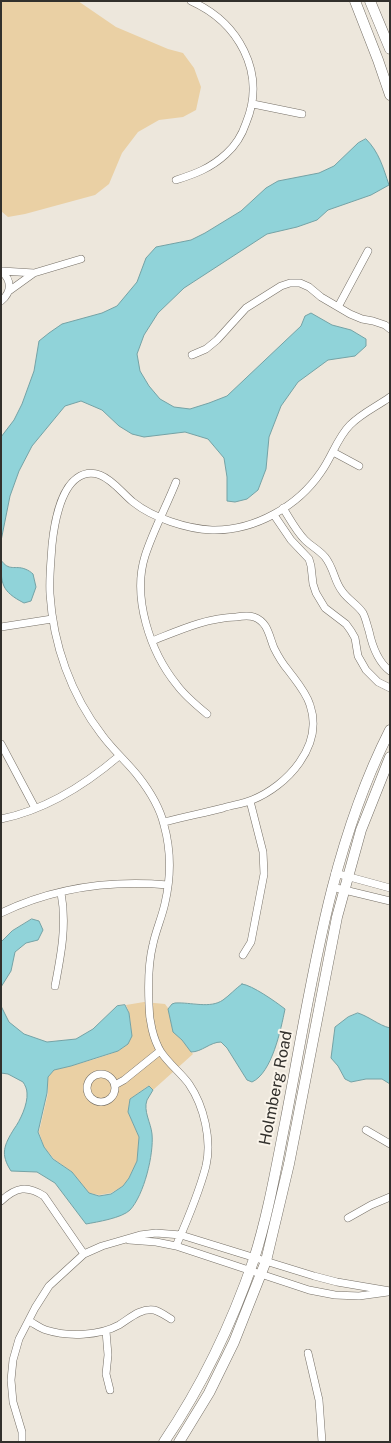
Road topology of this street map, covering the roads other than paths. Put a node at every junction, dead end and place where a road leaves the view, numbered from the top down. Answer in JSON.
{"nodes":[{"id":1,"x":191,"y":1,"type":"edge"},
{"id":2,"x":355,"y":1,"type":"edge"},
{"id":3,"x":370,"y":1,"type":"edge"},
{"id":4,"x":390,"y":49,"type":"edge"},
{"id":5,"x":390,"y":95,"type":"edge"},
{"id":6,"x":252,"y":104,"type":"junction"},
{"id":7,"x":302,"y":114,"type":"dead end"},
{"id":8,"x":176,"y":180,"type":"dead end"},
{"id":9,"x":368,"y":251,"type":"dead end"},
{"id":10,"x":81,"y":259,"type":"dead end"},
{"id":11,"x":2,"y":271,"type":"edge"},
{"id":12,"x":34,"y":273,"type":"junction"},
{"id":13,"x":9,"y":291,"type":"junction"},
{"id":14,"x":2,"y":301,"type":"edge"},
{"id":15,"x":338,"y":307,"type":"junction"},
{"id":16,"x":390,"y":329,"type":"edge"},
{"id":17,"x":192,"y":355,"type":"dead end"},
{"id":18,"x":390,"y":397,"type":"edge"},
{"id":19,"x":333,"y":452,"type":"junction"},
{"id":20,"x":359,"y":466,"type":"dead end"},
{"id":21,"x":176,"y":482,"type":"dead end"},
{"id":22,"x":283,"y":508,"type":"junction"},
{"id":23,"x":274,"y":515,"type":"junction"},
{"id":24,"x":161,"y":518,"type":"junction"},
{"id":25,"x":52,"y":619,"type":"junction"},
{"id":26,"x":1,"y":627,"type":"edge"},
{"id":27,"x":152,"y":641,"type":"junction"},
{"id":28,"x":390,"y":671,"type":"edge"},
{"id":29,"x":390,"y":688,"type":"edge"},
{"id":30,"x":206,"y":714,"type":"dead end"},
{"id":31,"x":390,"y":730,"type":"edge"},
{"id":32,"x":1,"y":744,"type":"edge"},
{"id":33,"x":119,"y":756,"type":"junction"},
{"id":34,"x":390,"y":757,"type":"edge"},
{"id":35,"x":250,"y":801,"type":"junction"},
{"id":36,"x":35,"y":808,"type":"junction"},
{"id":37,"x":1,"y":819,"type":"edge"},
{"id":38,"x":164,"y":822,"type":"junction"},
{"id":39,"x":335,"y":873,"type":"junction"},
{"id":40,"x":347,"y":876,"type":"junction"},
{"id":41,"x":168,"y":885,"type":"junction"},
{"id":42,"x":332,"y":887,"type":"junction"},
{"id":43,"x":390,"y":888,"type":"edge"},
{"id":44,"x":344,"y":890,"type":"junction"},
{"id":45,"x":61,"y":893,"type":"junction"},
{"id":46,"x":390,"y":901,"type":"edge"},
{"id":47,"x":1,"y":913,"type":"edge"},
{"id":48,"x":243,"y":955,"type":"dead end"},
{"id":49,"x":55,"y":986,"type":"dead end"},
{"id":50,"x":160,"y":1051,"type":"junction"},
{"id":51,"x":115,"y":1085,"type":"junction"},
{"id":52,"x":366,"y":1130,"type":"dead end"},
{"id":53,"x":390,"y":1144,"type":"edge"},
{"id":54,"x":390,"y":1197,"type":"edge"},
{"id":55,"x":1,"y":1200,"type":"edge"},
{"id":56,"x":348,"y":1218,"type":"dead end"},
{"id":57,"x":181,"y":1235,"type":"junction"},
{"id":58,"x":121,"y":1240,"type":"junction"},
{"id":59,"x":176,"y":1246,"type":"junction"},
{"id":60,"x":84,"y":1254,"type":"junction"},
{"id":61,"x":254,"y":1257,"type":"junction"},
{"id":62,"x":266,"y":1261,"type":"junction"},
{"id":63,"x":250,"y":1270,"type":"junction"},
{"id":64,"x":261,"y":1274,"type":"junction"},
{"id":65,"x":390,"y":1291,"type":"edge"},
{"id":66,"x":171,"y":1319,"type":"dead end"},
{"id":67,"x":29,"y":1321,"type":"junction"},
{"id":68,"x":106,"y":1331,"type":"junction"},
{"id":69,"x":308,"y":1352,"type":"dead end"},
{"id":70,"x":110,"y":1390,"type":"dead end"},
{"id":71,"x":22,"y":1442,"type":"edge"},
{"id":72,"x":164,"y":1442,"type":"edge"},
{"id":73,"x":179,"y":1442,"type":"edge"},
{"id":74,"x":322,"y":1442,"type":"edge"}],
"edges":[{"from":1,"to":6,"type":"street"},
{"from":2,"to":5,"type":"street"},
{"from":3,"to":4,"type":"street"},
{"from":6,"to":7,"type":"street"},
{"from":6,"to":8,"type":"street"},
{"from":9,"to":15,"type":"street"},
{"from":10,"to":12,"type":"street"},
{"from":11,"to":12,"type":"street"},
{"from":11,"to":13,"type":"street"},
{"from":12,"to":13,"type":"street"},
{"from":13,"to":14,"type":"street"},
{"from":15,"to":16,"type":"street"},
{"from":15,"to":17,"type":"street"},
{"from":18,"to":19,"type":"street"},
{"from":19,"to":20,"type":"street"},
{"from":19,"to":22,"type":"street"},
{"from":21,"to":24,"type":"street"},
{"from":22,"to":23,"type":"street"},
{"from":22,"to":28,"type":"street"},
{"from":23,"to":24,"type":"street"},
{"from":23,"to":29,"type":"street"},
{"from":24,"to":25,"type":"street"},
{"from":24,"to":27,"type":"street"},
{"from":25,"to":26,"type":"street"},
{"from":25,"to":33,"type":"street"},
{"from":27,"to":30,"type":"street"},
{"from":27,"to":35,"type":"street"},
{"from":31,"to":39,"type":"street","name":"Holmberg Road"},
{"from":32,"to":36,"type":"street"},
{"from":33,"to":36,"type":"street"},
{"from":33,"to":38,"type":"street"},
{"from":34,"to":40,"type":"street","name":"Holmberg Road"},
{"from":35,"to":38,"type":"street"},
{"from":35,"to":48,"type":"street"},
{"from":36,"to":37,"type":"street"},
{"from":38,"to":41,"type":"street"},
{"from":39,"to":40,"type":"street"},
{"from":39,"to":42,"type":"street","name":"Holmberg Road"},
{"from":40,"to":43,"type":"street"},
{"from":40,"to":44,"type":"street","name":"Holmberg Road"},
{"from":41,"to":45,"type":"street"},
{"from":41,"to":50,"type":"street"},
{"from":42,"to":44,"type":"street"},
{"from":42,"to":61,"type":"street","name":"Holmberg Road"},
{"from":44,"to":46,"type":"street"},
{"from":44,"to":62,"type":"street","name":"Holmberg Road"},
{"from":45,"to":47,"type":"street"},
{"from":45,"to":49,"type":"street"},
{"from":50,"to":51,"type":"street"},
{"from":50,"to":57,"type":"street"},
{"from":51,"to":51,"type":"street"},
{"from":52,"to":53,"type":"street"},
{"from":54,"to":56,"type":"street"},
{"from":55,"to":60,"type":"street"},
{"from":57,"to":58,"type":"street"},
{"from":57,"to":59,"type":"street"},
{"from":57,"to":61,"type":"street"},
{"from":58,"to":59,"type":"street"},
{"from":58,"to":60,"type":"street"},
{"from":59,"to":63,"type":"street"},
{"from":60,"to":67,"type":"street"},
{"from":61,"to":62,"type":"street"},
{"from":61,"to":63,"type":"street","name":"Holmberg Road"},
{"from":62,"to":64,"type":"street","name":"Holmberg Road"},
{"from":62,"to":65,"type":"street"},
{"from":63,"to":64,"type":"street"},
{"from":63,"to":72,"type":"street","name":"Holmberg Road"},
{"from":64,"to":65,"type":"street"},
{"from":64,"to":73,"type":"street","name":"Holmberg Road"},
{"from":66,"to":68,"type":"street"},
{"from":67,"to":68,"type":"street"},
{"from":67,"to":71,"type":"street"},
{"from":68,"to":70,"type":"street"},
{"from":69,"to":74,"type":"street"}]}
